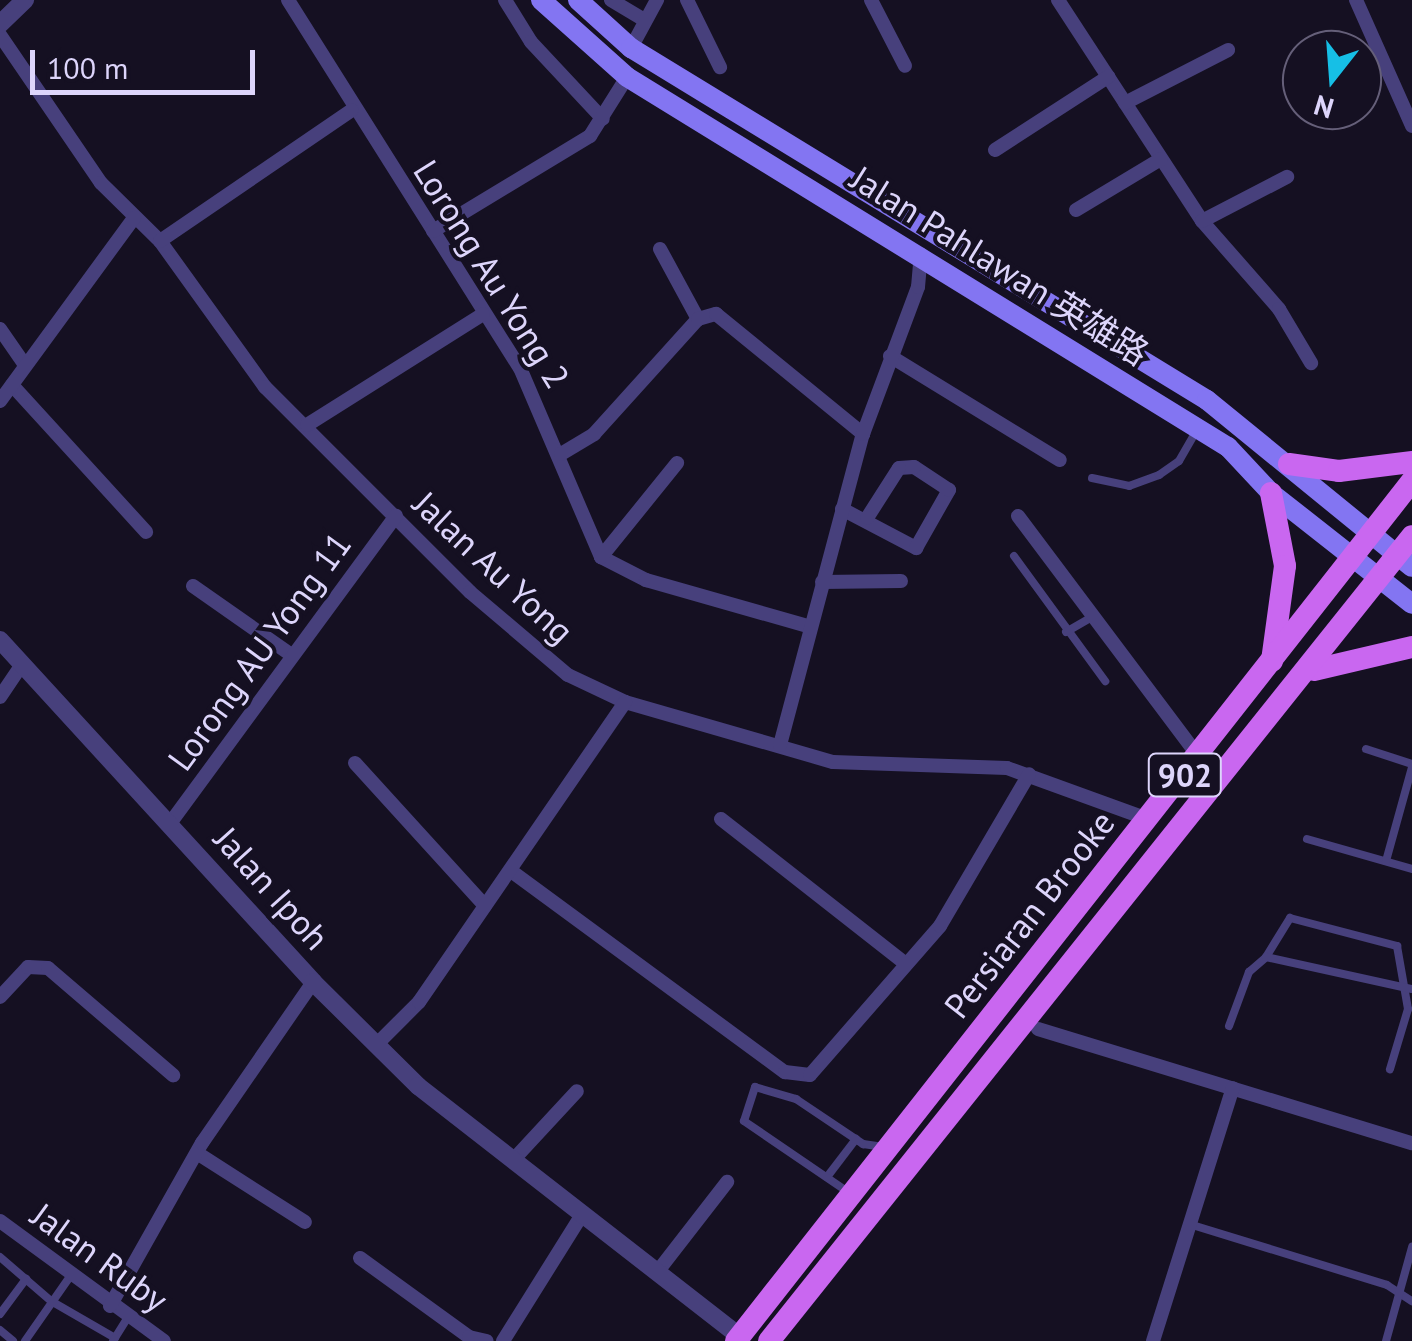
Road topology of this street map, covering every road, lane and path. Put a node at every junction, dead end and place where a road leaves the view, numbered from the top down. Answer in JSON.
{"nodes":[{"id":1,"x":26,"y":0,"type":"edge"},
{"id":2,"x":288,"y":0,"type":"edge"},
{"id":3,"x":505,"y":0,"type":"edge"},
{"id":4,"x":541,"y":0,"type":"edge"},
{"id":5,"x":578,"y":0,"type":"edge"},
{"id":6,"x":610,"y":0,"type":"edge"},
{"id":7,"x":657,"y":0,"type":"edge"},
{"id":8,"x":687,"y":0,"type":"edge"},
{"id":9,"x":870,"y":0,"type":"edge"},
{"id":10,"x":1058,"y":0,"type":"edge"},
{"id":11,"x":1356,"y":0,"type":"edge"},
{"id":12,"x":644,"y":20,"type":"junction"},
{"id":13,"x":0,"y":24,"type":"edge"},
{"id":14,"x":0,"y":35,"type":"edge"},
{"id":15,"x":631,"y":48,"type":"junction"},
{"id":16,"x":1228,"y":50,"type":"dead end"},
{"id":17,"x":905,"y":66,"type":"dead end"},
{"id":18,"x":720,"y":68,"type":"dead end"},
{"id":19,"x":628,"y":77,"type":"junction"},
{"id":20,"x":1108,"y":78,"type":"junction"},
{"id":21,"x":1412,"y":80,"type":"edge"},
{"id":22,"x":1400,"y":95,"type":"junction"},
{"id":23,"x":1125,"y":103,"type":"junction"},
{"id":24,"x":352,"y":110,"type":"junction"},
{"id":25,"x":603,"y":119,"type":"junction"},
{"id":26,"x":1412,"y":126,"type":"edge"},
{"id":27,"x":995,"y":150,"type":"dead end"},
{"id":28,"x":1161,"y":159,"type":"junction"},
{"id":29,"x":1287,"y":177,"type":"dead end"},
{"id":30,"x":1076,"y":210,"type":"dead end"},
{"id":31,"x":134,"y":218,"type":"junction"},
{"id":32,"x":1202,"y":221,"type":"junction"},
{"id":33,"x":433,"y":231,"type":"junction"},
{"id":34,"x":160,"y":242,"type":"junction"},
{"id":35,"x":660,"y":249,"type":"dead end"},
{"id":36,"x":921,"y":254,"type":"junction"},
{"id":37,"x":956,"y":276,"type":"junction"},
{"id":38,"x":918,"y":287,"type":"junction"},
{"id":39,"x":483,"y":314,"type":"junction"},
{"id":40,"x":698,"y":319,"type":"junction"},
{"id":41,"x":0,"y":329,"type":"edge"},
{"id":42,"x":890,"y":356,"type":"junction"},
{"id":43,"x":1312,"y":363,"type":"dead end"},
{"id":44,"x":25,"y":365,"type":"junction"},
{"id":45,"x":12,"y":385,"type":"junction"},
{"id":46,"x":0,"y":401,"type":"edge"},
{"id":47,"x":307,"y":424,"type":"junction"},
{"id":48,"x":1198,"y":428,"type":"junction"},
{"id":49,"x":863,"y":434,"type":"junction"},
{"id":50,"x":561,"y":454,"type":"junction"},
{"id":51,"x":1060,"y":460,"type":"dead end"},
{"id":52,"x":1412,"y":462,"type":"edge"},
{"id":53,"x":677,"y":463,"type":"dead end"},
{"id":54,"x":1290,"y":464,"type":"junction"},
{"id":55,"x":1092,"y":478,"type":"dead end"},
{"id":56,"x":1412,"y":481,"type":"edge"},
{"id":57,"x":1271,"y":494,"type":"junction"},
{"id":58,"x":842,"y":509,"type":"junction"},
{"id":59,"x":396,"y":516,"type":"junction"},
{"id":60,"x":1018,"y":516,"type":"dead end"},
{"id":61,"x":867,"y":518,"type":"junction"},
{"id":62,"x":146,"y":532,"type":"dead end"},
{"id":63,"x":1372,"y":535,"type":"junction"},
{"id":64,"x":1412,"y":536,"type":"edge"},
{"id":65,"x":1014,"y":556,"type":"dead end"},
{"id":66,"x":601,"y":557,"type":"junction"},
{"id":67,"x":1355,"y":559,"type":"junction"},
{"id":68,"x":1405,"y":561,"type":"edge"},
{"id":69,"x":1381,"y":579,"type":"junction"},
{"id":70,"x":901,"y":581,"type":"dead end"},
{"id":71,"x":822,"y":582,"type":"junction"},
{"id":72,"x":193,"y":586,"type":"dead end"},
{"id":73,"x":1412,"y":604,"type":"edge"},
{"id":74,"x":1090,"y":618,"type":"junction"},
{"id":75,"x":808,"y":626,"type":"junction"},
{"id":76,"x":1066,"y":632,"type":"junction"},
{"id":77,"x":0,"y":640,"type":"edge"},
{"id":78,"x":1412,"y":647,"type":"edge"},
{"id":79,"x":290,"y":654,"type":"junction"},
{"id":80,"x":22,"y":664,"type":"junction"},
{"id":81,"x":1272,"y":665,"type":"junction"},
{"id":82,"x":1312,"y":670,"type":"junction"},
{"id":83,"x":1106,"y":680,"type":"dead end"},
{"id":84,"x":0,"y":697,"type":"edge"},
{"id":85,"x":625,"y":702,"type":"junction"},
{"id":86,"x":780,"y":745,"type":"junction"},
{"id":87,"x":1366,"y":750,"type":"dead end"},
{"id":88,"x":1199,"y":758,"type":"junction"},
{"id":89,"x":355,"y":764,"type":"dead end"},
{"id":90,"x":1412,"y":766,"type":"edge"},
{"id":91,"x":1029,"y":774,"type":"junction"},
{"id":92,"x":721,"y":819,"type":"dead end"},
{"id":93,"x":1148,"y":819,"type":"junction"},
{"id":94,"x":171,"y":822,"type":"junction"},
{"id":95,"x":1307,"y":839,"type":"dead end"},
{"id":96,"x":1386,"y":862,"type":"junction"},
{"id":97,"x":1412,"y":869,"type":"edge"},
{"id":98,"x":511,"y":871,"type":"junction"},
{"id":99,"x":485,"y":906,"type":"junction"},
{"id":100,"x":1266,"y":956,"type":"junction"},
{"id":101,"x":906,"y":964,"type":"junction"},
{"id":102,"x":313,"y":982,"type":"junction"},
{"id":103,"x":1411,"y":989,"type":"edge"},
{"id":104,"x":0,"y":997,"type":"edge"},
{"id":105,"x":1229,"y":1026,"type":"dead end"},
{"id":106,"x":1038,"y":1029,"type":"dead end"},
{"id":107,"x":376,"y":1044,"type":"junction"},
{"id":108,"x":1390,"y":1070,"type":"dead end"},
{"id":109,"x":965,"y":1072,"type":"junction"},
{"id":110,"x":172,"y":1075,"type":"dead end"},
{"id":111,"x":800,"y":1077,"type":"junction"},
{"id":112,"x":1233,"y":1088,"type":"junction"},
{"id":113,"x":577,"y":1091,"type":"dead end"},
{"id":114,"x":796,"y":1099,"type":"junction"},
{"id":115,"x":943,"y":1100,"type":"junction"},
{"id":116,"x":856,"y":1139,"type":"junction"},
{"id":117,"x":1412,"y":1144,"type":"edge"},
{"id":118,"x":892,"y":1148,"type":"junction"},
{"id":119,"x":196,"y":1153,"type":"junction"},
{"id":120,"x":515,"y":1158,"type":"junction"},
{"id":121,"x":827,"y":1178,"type":"junction"},
{"id":122,"x":727,"y":1182,"type":"dead end"},
{"id":123,"x":852,"y":1195,"type":"junction"},
{"id":124,"x":583,"y":1214,"type":"junction"},
{"id":125,"x":0,"y":1221,"type":"edge"},
{"id":126,"x":306,"y":1222,"type":"dead end"},
{"id":127,"x":1189,"y":1224,"type":"junction"},
{"id":128,"x":1412,"y":1247,"type":"edge"},
{"id":129,"x":0,"y":1257,"type":"edge"},
{"id":130,"x":360,"y":1258,"type":"dead end"},
{"id":131,"x":658,"y":1272,"type":"junction"},
{"id":132,"x":69,"y":1278,"type":"junction"},
{"id":133,"x":26,"y":1279,"type":"junction"},
{"id":134,"x":1400,"y":1295,"type":"junction"},
{"id":135,"x":52,"y":1301,"type":"junction"},
{"id":136,"x":1412,"y":1301,"type":"edge"},
{"id":137,"x":110,"y":1306,"type":"junction"},
{"id":138,"x":0,"y":1314,"type":"edge"},
{"id":139,"x":126,"y":1320,"type":"junction"},
{"id":140,"x":0,"y":1330,"type":"edge"},
{"id":141,"x":114,"y":1339,"type":"edge"},
{"id":142,"x":738,"y":1339,"type":"edge"},
{"id":143,"x":13,"y":1341,"type":"edge"},
{"id":144,"x":25,"y":1341,"type":"edge"},
{"id":145,"x":164,"y":1341,"type":"edge"},
{"id":146,"x":487,"y":1341,"type":"edge"},
{"id":147,"x":503,"y":1341,"type":"edge"},
{"id":148,"x":770,"y":1341,"type":"edge"},
{"id":149,"x":1154,"y":1341,"type":"edge"},
{"id":150,"x":1386,"y":1341,"type":"edge"}],
"edges":[{"from":1,"to":13,"type":"street"},
{"from":2,"to":24,"type":"street","name":"Lorong Au Yong 2"},
{"from":3,"to":25,"type":"street"},
{"from":4,"to":19,"type":"main road","name":"Jalan Pahlawan 英雄路"},
{"from":5,"to":15,"type":"main road","name":"Jalan Pahlawan 英雄路"},
{"from":6,"to":12,"type":"street"},
{"from":7,"to":12,"type":"street"},
{"from":8,"to":18,"type":"street"},
{"from":9,"to":17,"type":"street"},
{"from":10,"to":20,"type":"street"},
{"from":11,"to":22,"type":"street"},
{"from":12,"to":15,"type":"street"},
{"from":14,"to":31,"type":"street","name":"Jalan Au Yong"},
{"from":15,"to":54,"type":"main road","name":"Jalan Pahlawan 英雄路"},
{"from":16,"to":23,"type":"street"},
{"from":19,"to":25,"type":"street"},
{"from":19,"to":36,"type":"main road","name":"Jalan Pahlawan 英雄路"},
{"from":20,"to":23,"type":"street"},
{"from":20,"to":27,"type":"street"},
{"from":21,"to":22,"type":"street"},
{"from":22,"to":26,"type":"street"},
{"from":23,"to":28,"type":"street"},
{"from":24,"to":33,"type":"street","name":"Lorong Au Yong 2"},
{"from":24,"to":34,"type":"street"},
{"from":25,"to":33,"type":"street"},
{"from":28,"to":30,"type":"street"},
{"from":28,"to":32,"type":"street"},
{"from":29,"to":32,"type":"street"},
{"from":31,"to":34,"type":"street","name":"Jalan Au Yong"},
{"from":31,"to":44,"type":"street"},
{"from":32,"to":43,"type":"street"},
{"from":33,"to":39,"type":"street","name":"Lorong Au Yong 2"},
{"from":34,"to":47,"type":"street","name":"Jalan Au Yong"},
{"from":35,"to":40,"type":"street"},
{"from":36,"to":37,"type":"main road","name":"Jalan Pahlawan 英雄路"},
{"from":36,"to":38,"type":"street"},
{"from":37,"to":38,"type":"street"},
{"from":37,"to":48,"type":"main road","name":"Jalan Pahlawan 英雄路"},
{"from":38,"to":42,"type":"street"},
{"from":39,"to":47,"type":"street"},
{"from":39,"to":50,"type":"street","name":"Lorong Au Yong 2"},
{"from":40,"to":49,"type":"street"},
{"from":40,"to":50,"type":"street"},
{"from":41,"to":44,"type":"street"},
{"from":42,"to":49,"type":"street"},
{"from":42,"to":51,"type":"street"},
{"from":44,"to":45,"type":"street"},
{"from":45,"to":46,"type":"street"},
{"from":45,"to":62,"type":"street"},
{"from":47,"to":59,"type":"street","name":"Jalan Au Yong"},
{"from":48,"to":55,"type":"lane"},
{"from":48,"to":57,"type":"main road","name":"Jalan Pahlawan 英雄路"},
{"from":49,"to":58,"type":"street"},
{"from":50,"to":66,"type":"street","name":"Lorong Au Yong 2"},
{"from":52,"to":54,"type":"main road"},
{"from":53,"to":66,"type":"street"},
{"from":54,"to":63,"type":"main road","name":"Jalan Pahlawan 英雄路"},
{"from":56,"to":63,"type":"main road","name":"Persiaran Brooke","number":"902"},
{"from":57,"to":67,"type":"main road","name":"Jalan Pahlawan 英雄路"},
{"from":57,"to":81,"type":"main road"},
{"from":58,"to":61,"type":"street"},
{"from":58,"to":71,"type":"street"},
{"from":59,"to":79,"type":"street","name":"Lorong AU Yong 11"},
{"from":59,"to":85,"type":"street","name":"Jalan Au Yong"},
{"from":60,"to":74,"type":"street"},
{"from":61,"to":61,"type":"street"},
{"from":63,"to":67,"type":"main road","name":"Persiaran Brooke","number":"902"},
{"from":63,"to":68,"type":"main road","name":"Jalan Pahlawan 英雄路"},
{"from":64,"to":68,"type":"main road","name":"Persiaran Brooke","number":"902"},
{"from":65,"to":76,"type":"lane"},
{"from":66,"to":75,"type":"street"},
{"from":67,"to":69,"type":"main road","name":"Jalan Pahlawan 英雄路"},
{"from":67,"to":81,"type":"main road","name":"Persiaran Brooke","number":"902"},
{"from":68,"to":69,"type":"main road","name":"Persiaran Brooke","number":"902"},
{"from":69,"to":73,"type":"main road","name":"Jalan Pahlawan 英雄路"},
{"from":69,"to":82,"type":"main road","name":"Persiaran Brooke","number":"902"},
{"from":70,"to":71,"type":"street"},
{"from":71,"to":75,"type":"street"},
{"from":72,"to":79,"type":"street"},
{"from":74,"to":76,"type":"lane"},
{"from":74,"to":88,"type":"street"},
{"from":75,"to":86,"type":"street"},
{"from":76,"to":83,"type":"lane"},
{"from":77,"to":80,"type":"street","name":"Jalan Ipoh"},
{"from":78,"to":82,"type":"main road"},
{"from":79,"to":94,"type":"street","name":"Lorong AU Yong 11"},
{"from":80,"to":84,"type":"street"},
{"from":80,"to":94,"type":"street","name":"Jalan Ipoh"},
{"from":81,"to":88,"type":"main road","name":"Persiaran Brooke","number":"902"},
{"from":82,"to":109,"type":"main road","name":"Persiaran Brooke","number":"902"},
{"from":85,"to":86,"type":"street","name":"Jalan Au Yong"},
{"from":85,"to":98,"type":"street"},
{"from":86,"to":91,"type":"street","name":"Jalan Au Yong"},
{"from":87,"to":90,"type":"lane"},
{"from":88,"to":93,"type":"main road","name":"Persiaran Brooke","number":"902"},
{"from":89,"to":99,"type":"street"},
{"from":90,"to":96,"type":"lane"},
{"from":91,"to":93,"type":"street","name":"Jalan Au Yong"},
{"from":91,"to":101,"type":"street"},
{"from":92,"to":101,"type":"street"},
{"from":93,"to":109,"type":"main road","name":"Persiaran Brooke","number":"902"},
{"from":94,"to":102,"type":"street","name":"Jalan Ipoh"},
{"from":95,"to":96,"type":"lane"},
{"from":96,"to":97,"type":"lane"},
{"from":98,"to":99,"type":"street"},
{"from":98,"to":111,"type":"street"},
{"from":99,"to":107,"type":"street"},
{"from":100,"to":103,"type":"lane"},
{"from":100,"to":103,"type":"lane"},
{"from":100,"to":105,"type":"lane"},
{"from":101,"to":111,"type":"street"},
{"from":102,"to":107,"type":"street","name":"Jalan Ipoh"},
{"from":102,"to":119,"type":"street"},
{"from":103,"to":108,"type":"lane"},
{"from":104,"to":110,"type":"street"},
{"from":106,"to":112,"type":"street"},
{"from":107,"to":120,"type":"street","name":"Jalan Ipoh"},
{"from":109,"to":115,"type":"main road","name":"Persiaran Brooke","number":"902"},
{"from":111,"to":114,"type":"lane"},
{"from":112,"to":117,"type":"street"},
{"from":112,"to":127,"type":"street"},
{"from":113,"to":120,"type":"street"},
{"from":114,"to":116,"type":"lane"},
{"from":114,"to":121,"type":"lane"},
{"from":115,"to":118,"type":"main road","name":"Persiaran Brooke","number":"902"},
{"from":115,"to":148,"type":"main road","name":"Persiaran Brooke","number":"902"},
{"from":116,"to":118,"type":"lane"},
{"from":116,"to":121,"type":"lane"},
{"from":118,"to":123,"type":"main road","name":"Persiaran Brooke","number":"902"},
{"from":119,"to":126,"type":"street"},
{"from":119,"to":137,"type":"street"},
{"from":120,"to":124,"type":"street","name":"Jalan Ipoh"},
{"from":121,"to":123,"type":"lane"},
{"from":122,"to":131,"type":"street"},
{"from":123,"to":142,"type":"main road","name":"Persiaran Brooke","number":"902"},
{"from":124,"to":131,"type":"street","name":"Jalan Ipoh"},
{"from":124,"to":147,"type":"street"},
{"from":125,"to":132,"type":"street","name":"Jalan Ruby"},
{"from":127,"to":134,"type":"lane"},
{"from":127,"to":149,"type":"street"},
{"from":128,"to":134,"type":"lane"},
{"from":129,"to":133,"type":"lane"},
{"from":130,"to":146,"type":"street"},
{"from":131,"to":142,"type":"street","name":"Jalan Ipoh"},
{"from":132,"to":135,"type":"lane"},
{"from":132,"to":137,"type":"street","name":"Jalan Ruby"},
{"from":133,"to":135,"type":"lane"},
{"from":133,"to":138,"type":"lane"},
{"from":134,"to":136,"type":"lane"},
{"from":134,"to":150,"type":"lane"},
{"from":135,"to":141,"type":"lane"},
{"from":135,"to":144,"type":"lane"},
{"from":137,"to":139,"type":"street","name":"Jalan Ruby"},
{"from":139,"to":141,"type":"lane"},
{"from":139,"to":145,"type":"street","name":"Jalan Ruby"},
{"from":140,"to":143,"type":"lane"}]}
